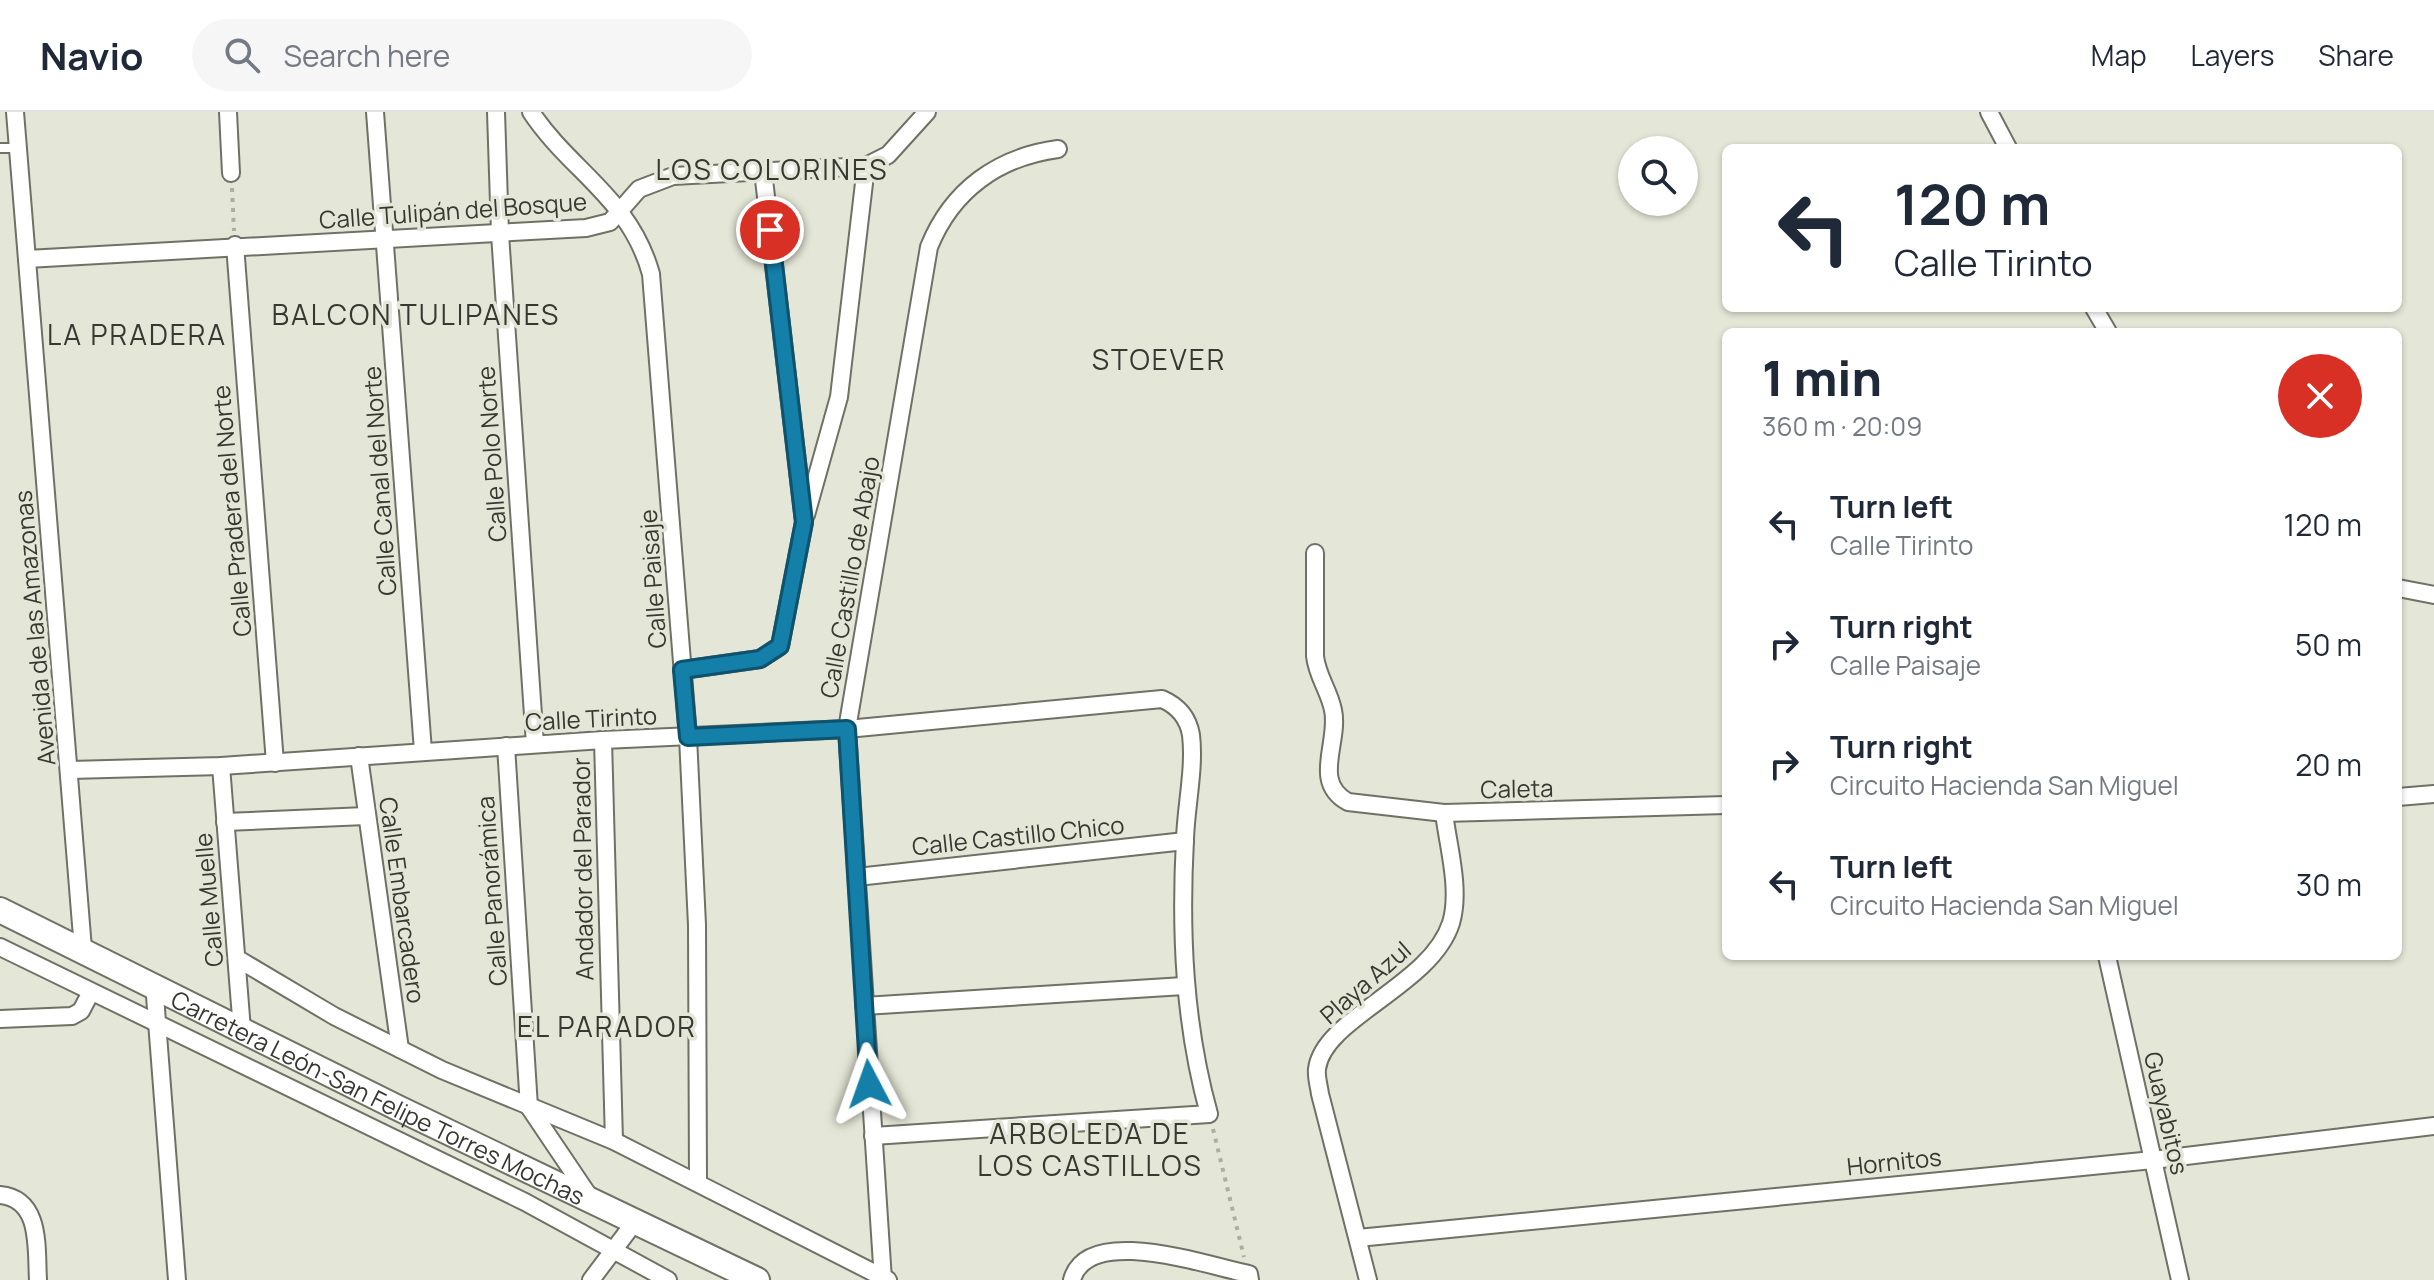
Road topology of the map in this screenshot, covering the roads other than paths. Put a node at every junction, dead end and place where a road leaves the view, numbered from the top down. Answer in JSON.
{"nodes":[{"id":1,"x":15,"y":112,"type":"edge"},
{"id":2,"x":228,"y":112,"type":"edge"},
{"id":3,"x":375,"y":112,"type":"edge"},
{"id":4,"x":496,"y":112,"type":"edge"},
{"id":5,"x":531,"y":112,"type":"edge"},
{"id":6,"x":927,"y":112,"type":"edge"},
{"id":7,"x":1989,"y":112,"type":"edge"},
{"id":8,"x":2006,"y":144,"type":"edge"},
{"id":9,"x":0,"y":148,"type":"edge"},
{"id":10,"x":18,"y":148,"type":"junction"},
{"id":11,"x":1058,"y":149,"type":"dead end"},
{"id":12,"x":866,"y":166,"type":"junction"},
{"id":13,"x":763,"y":171,"type":"junction"},
{"id":14,"x":231,"y":173,"type":"road end"},
{"id":15,"x":615,"y":204,"type":"junction"},
{"id":16,"x":500,"y":234,"type":"junction"},
{"id":17,"x":384,"y":241,"type":"junction"},
{"id":18,"x":235,"y":245,"type":"junction"},
{"id":19,"x":27,"y":259,"type":"junction"},
{"id":20,"x":804,"y":528,"type":"junction"},
{"id":21,"x":1315,"y":553,"type":"dead end"},
{"id":22,"x":2402,"y":589,"type":"edge"},
{"id":23,"x":2434,"y":595,"type":"edge"},
{"id":24,"x":682,"y":670,"type":"junction"},
{"id":25,"x":847,"y":729,"type":"junction"},
{"id":26,"x":688,"y":737,"type":"junction"},
{"id":27,"x":603,"y":740,"type":"junction"},
{"id":28,"x":535,"y":744,"type":"junction"},
{"id":29,"x":506,"y":746,"type":"junction"},
{"id":30,"x":423,"y":751,"type":"junction"},
{"id":31,"x":359,"y":756,"type":"junction"},
{"id":32,"x":275,"y":763,"type":"junction"},
{"id":33,"x":221,"y":766,"type":"junction"},
{"id":34,"x":70,"y":770,"type":"junction"},
{"id":35,"x":2434,"y":794,"type":"edge"},
{"id":36,"x":2402,"y":797,"type":"edge"},
{"id":37,"x":1722,"y":805,"type":"edge"},
{"id":38,"x":1444,"y":813,"type":"junction"},
{"id":39,"x":366,"y":816,"type":"junction"},
{"id":40,"x":225,"y":822,"type":"junction"},
{"id":41,"x":1185,"y":841,"type":"junction"},
{"id":42,"x":857,"y":877,"type":"junction"},
{"id":43,"x":0,"y":910,"type":"edge"},
{"id":44,"x":0,"y":947,"type":"edge"},
{"id":45,"x":83,"y":949,"type":"junction"},
{"id":46,"x":238,"y":959,"type":"junction"},
{"id":47,"x":2108,"y":960,"type":"edge"},
{"id":48,"x":154,"y":983,"type":"junction"},
{"id":49,"x":1184,"y":986,"type":"junction"},
{"id":50,"x":91,"y":992,"type":"junction"},
{"id":51,"x":864,"y":1006,"type":"junction"},
{"id":52,"x":0,"y":1019,"type":"edge"},
{"id":53,"x":157,"y":1023,"type":"junction"},
{"id":54,"x":242,"y":1030,"type":"junction"},
{"id":55,"x":400,"y":1049,"type":"junction"},
{"id":56,"x":529,"y":1107,"type":"junction"},
{"id":57,"x":2434,"y":1126,"type":"edge"},
{"id":58,"x":873,"y":1136,"type":"junction"},
{"id":59,"x":614,"y":1141,"type":"junction"},
{"id":60,"x":2153,"y":1160,"type":"junction"},
{"id":61,"x":698,"y":1181,"type":"junction"},
{"id":62,"x":0,"y":1195,"type":"edge"},
{"id":63,"x":594,"y":1204,"type":"junction"},
{"id":64,"x":634,"y":1223,"type":"junction"},
{"id":65,"x":1358,"y":1238,"type":"junction"},
{"id":66,"x":611,"y":1251,"type":"junction"},
{"id":67,"x":1250,"y":1277,"type":"edge"},
{"id":68,"x":884,"y":1279,"type":"edge"},
{"id":69,"x":38,"y":1280,"type":"edge"},
{"id":70,"x":177,"y":1280,"type":"edge"},
{"id":71,"x":591,"y":1280,"type":"edge"},
{"id":72,"x":668,"y":1280,"type":"edge"},
{"id":73,"x":757,"y":1280,"type":"edge"},
{"id":74,"x":1072,"y":1280,"type":"edge"},
{"id":75,"x":1368,"y":1280,"type":"edge"},
{"id":76,"x":2180,"y":1280,"type":"edge"}],
"edges":[{"from":1,"to":10,"type":"street","name":"Avenida de las Amazonas"},
{"from":2,"to":14,"type":"street"},
{"from":3,"to":17,"type":"street","name":"Calle Canal del Norte"},
{"from":4,"to":16,"type":"street","name":"Calle Polo Norte"},
{"from":5,"to":15,"type":"street","name":"Calle Paisaje"},
{"from":6,"to":12,"type":"street"},
{"from":7,"to":8,"type":"street"},
{"from":9,"to":10,"type":"lane"},
{"from":10,"to":19,"type":"street","name":"Avenida de las Amazonas"},
{"from":11,"to":25,"type":"street","name":"Calle Castillo de Abajo"},
{"from":12,"to":13,"type":"street","name":"Calle Tulipán del Bosque"},
{"from":12,"to":20,"type":"street"},
{"from":13,"to":15,"type":"street","name":"Calle Tulipán del Bosque"},
{"from":13,"to":20,"type":"street"},
{"from":15,"to":16,"type":"street","name":"Calle Tulipán del Bosque"},
{"from":15,"to":24,"type":"street","name":"Calle Paisaje"},
{"from":16,"to":17,"type":"street","name":"Calle Tulipán del Bosque"},
{"from":16,"to":28,"type":"street","name":"Calle Polo Norte"},
{"from":17,"to":18,"type":"street","name":"Calle Tulipán del Bosque"},
{"from":17,"to":30,"type":"street","name":"Calle Canal del Norte"},
{"from":18,"to":19,"type":"street","name":"Calle Tulipán del Bosque"},
{"from":18,"to":32,"type":"street","name":"Calle Pradera del Norte"},
{"from":19,"to":34,"type":"street","name":"Avenida de las Amazonas"},
{"from":20,"to":24,"type":"street"},
{"from":21,"to":38,"type":"street","name":"Caleta"},
{"from":22,"to":23,"type":"street"},
{"from":24,"to":26,"type":"street","name":"Calle Paisaje"},
{"from":25,"to":26,"type":"street","name":"Calle Tirinto"},
{"from":25,"to":41,"type":"street","name":"Calle Tirinto"},
{"from":25,"to":42,"type":"street","name":"Calle Castillo de Abajo"},
{"from":26,"to":27,"type":"street","name":"Calle Tirinto"},
{"from":26,"to":61,"type":"street","name":"Calle Paisaje"},
{"from":27,"to":28,"type":"street","name":"Calle Tirinto"},
{"from":27,"to":59,"type":"street","name":"Andador del Parador"},
{"from":28,"to":29,"type":"street","name":"Calle Tirinto"},
{"from":29,"to":30,"type":"street","name":"Calle Tirinto"},
{"from":29,"to":56,"type":"street","name":"Calle Panorámica"},
{"from":30,"to":31,"type":"street","name":"Calle Tirinto"},
{"from":31,"to":32,"type":"street","name":"Calle Tirinto"},
{"from":31,"to":39,"type":"street","name":"Calle Embarcadero"},
{"from":32,"to":33,"type":"street","name":"Calle Tirinto"},
{"from":33,"to":34,"type":"street","name":"Calle Tirinto"},
{"from":33,"to":40,"type":"street","name":"Calle Muelle"},
{"from":34,"to":45,"type":"street","name":"Avenida de las Amazonas"},
{"from":35,"to":36,"type":"street"},
{"from":37,"to":38,"type":"street","name":"Caleta"},
{"from":38,"to":65,"type":"street","name":"Playa Azul"},
{"from":39,"to":40,"type":"street"},
{"from":39,"to":55,"type":"street","name":"Calle Embarcadero"},
{"from":40,"to":46,"type":"street","name":"Calle Muelle"},
{"from":41,"to":42,"type":"street","name":"Calle Castillo Chico"},
{"from":41,"to":49,"type":"street"},
{"from":42,"to":51,"type":"street","name":"Calle Castillo de Abajo"},
{"from":43,"to":45,"type":"main road","name":"Carretera León-San Felipe Torres Mochas"},
{"from":44,"to":50,"type":"street"},
{"from":45,"to":48,"type":"main road","name":"Carretera León-San Felipe Torres Mochas"},
{"from":46,"to":54,"type":"street","name":"Calle Muelle"},
{"from":46,"to":55,"type":"street"},
{"from":47,"to":60,"type":"street","name":"Guayabitos"},
{"from":48,"to":53,"type":"street"},
{"from":48,"to":54,"type":"main road","name":"Carretera León-San Felipe Torres Mochas"},
{"from":49,"to":51,"type":"street"},
{"from":49,"to":58,"type":"street"},
{"from":50,"to":52,"type":"street"},
{"from":50,"to":53,"type":"street"},
{"from":51,"to":58,"type":"street","name":"Calle Castillo de Abajo"},
{"from":53,"to":66,"type":"street"},
{"from":53,"to":70,"type":"street"},
{"from":54,"to":63,"type":"main road","name":"Carretera León-San Felipe Torres Mochas"},
{"from":55,"to":56,"type":"street"},
{"from":56,"to":59,"type":"street"},
{"from":56,"to":63,"type":"street"},
{"from":57,"to":60,"type":"street","name":"Hornitos"},
{"from":58,"to":68,"type":"street","name":"Calle Castillo de Abajo"},
{"from":59,"to":61,"type":"street"},
{"from":60,"to":65,"type":"street","name":"Hornitos"},
{"from":60,"to":76,"type":"street","name":"Guayabitos"},
{"from":61,"to":68,"type":"street"},
{"from":62,"to":69,"type":"street"},
{"from":63,"to":64,"type":"main road","name":"Carretera León-San Felipe Torres Mochas"},
{"from":64,"to":66,"type":"street"},
{"from":64,"to":73,"type":"main road","name":"Carretera León-San Felipe Torres Mochas"},
{"from":65,"to":75,"type":"street","name":"Playa Azul"},
{"from":66,"to":71,"type":"street"},
{"from":66,"to":72,"type":"street"},
{"from":67,"to":74,"type":"street"}]}
